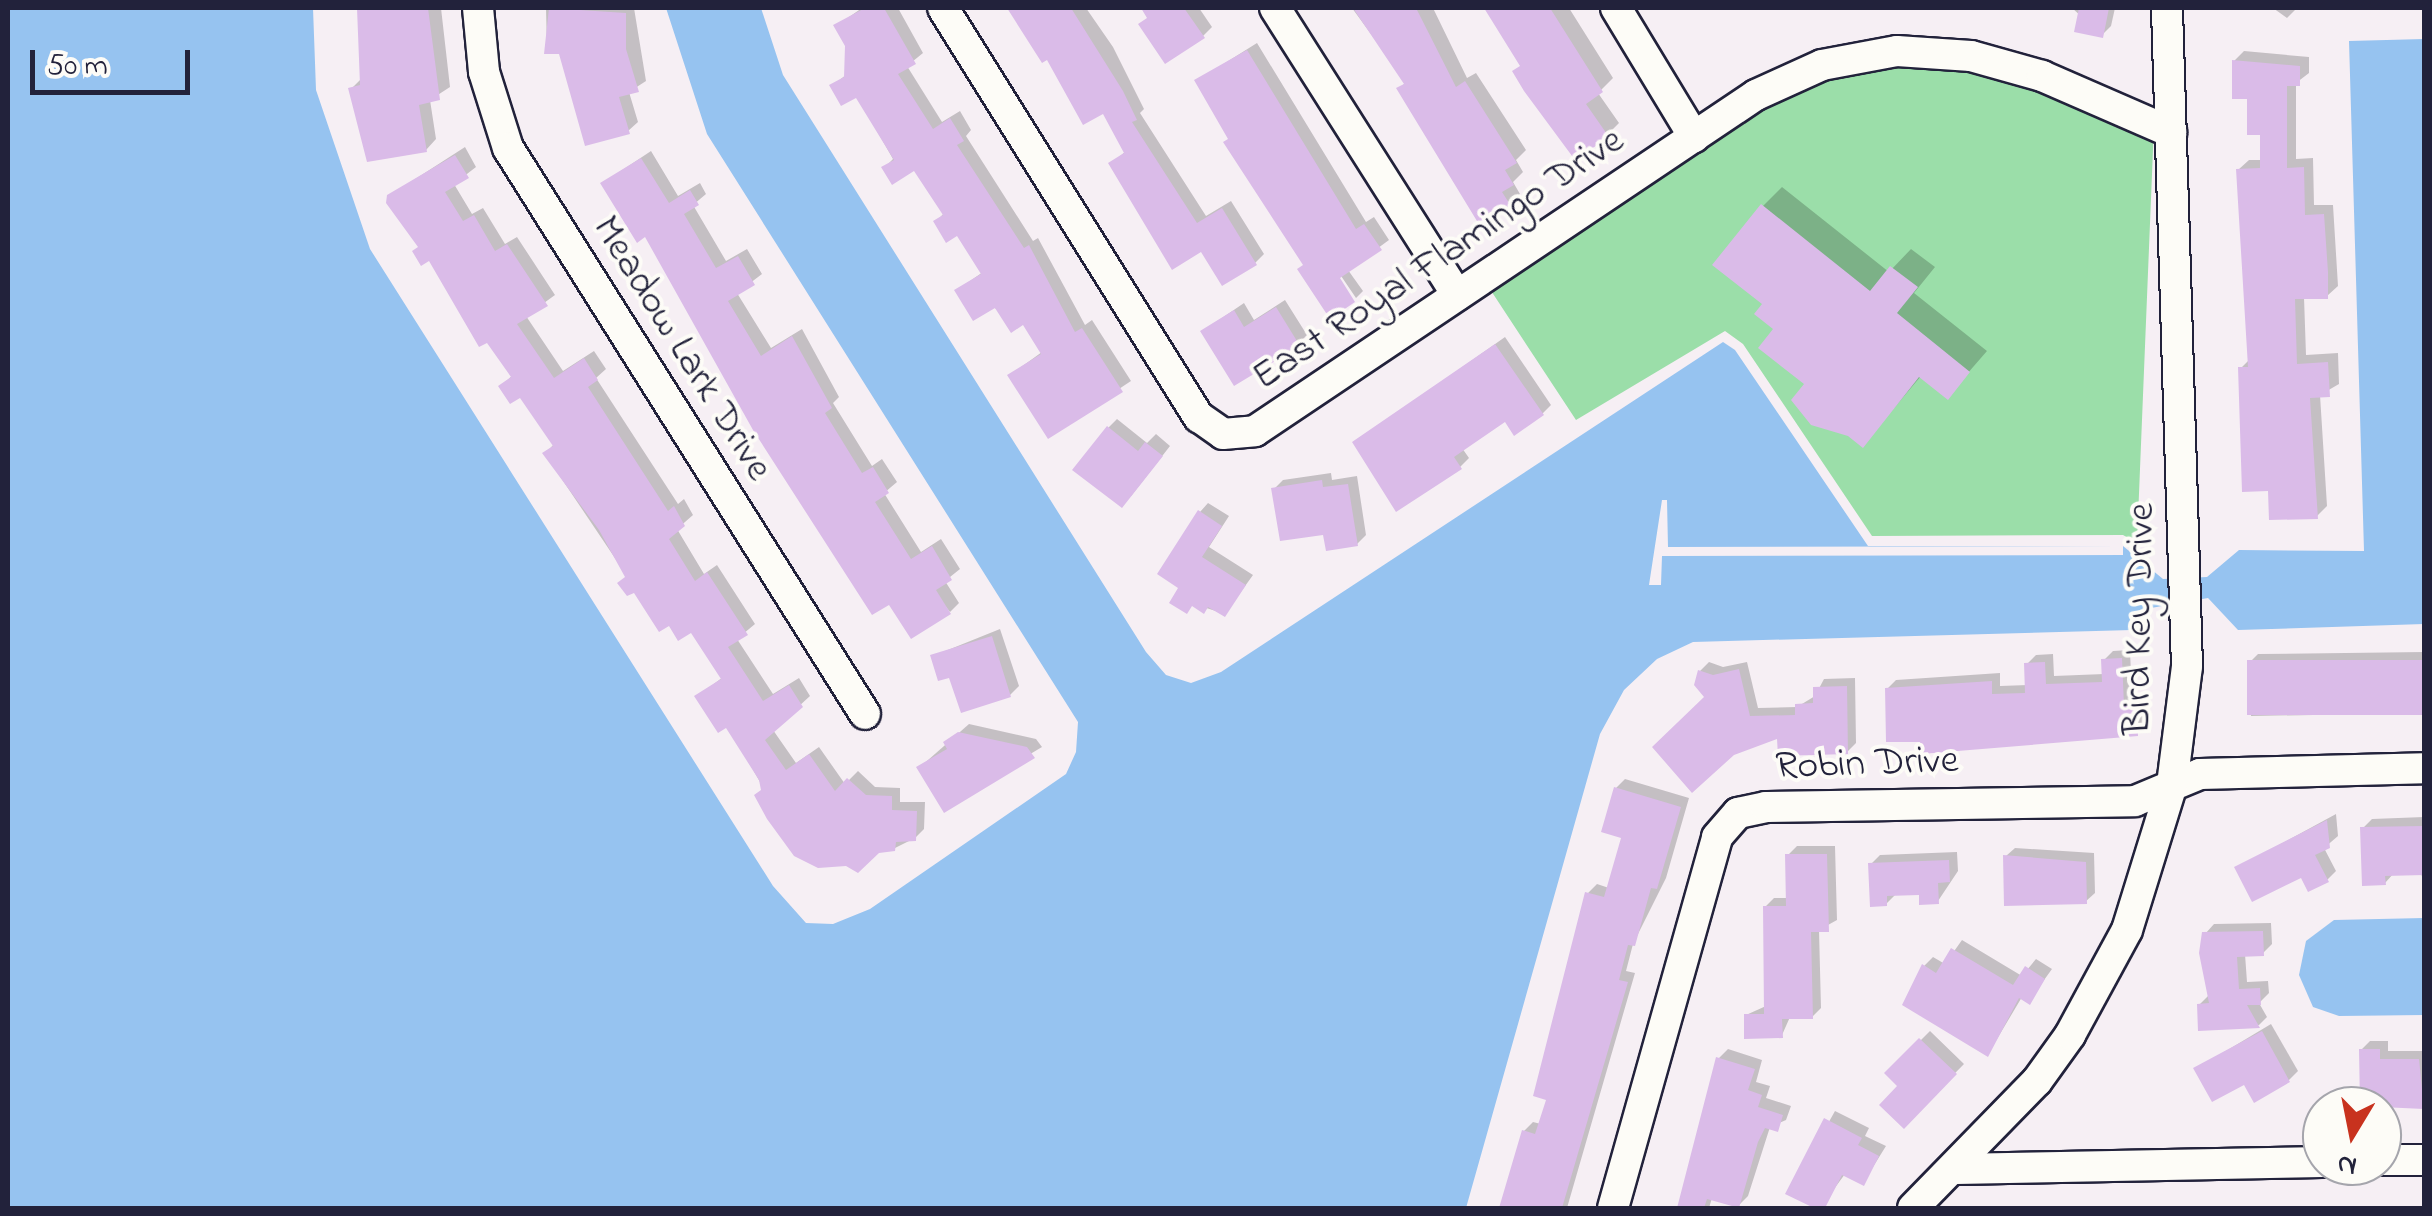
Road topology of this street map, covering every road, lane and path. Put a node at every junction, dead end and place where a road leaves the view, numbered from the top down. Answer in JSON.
{"nodes":[{"id":1,"x":478,"y":8,"type":"edge"},
{"id":2,"x":942,"y":8,"type":"edge"},
{"id":3,"x":1275,"y":8,"type":"edge"},
{"id":4,"x":1616,"y":8,"type":"edge"},
{"id":5,"x":2167,"y":8,"type":"edge"},
{"id":6,"x":2171,"y":132,"type":"junction"},
{"id":7,"x":1694,"y":138,"type":"junction"},
{"id":8,"x":1458,"y":296,"type":"junction"},
{"id":9,"x":865,"y":714,"type":"dead end"},
{"id":10,"x":2424,"y":768,"type":"edge"},
{"id":11,"x":2172,"y":784,"type":"junction"},
{"id":12,"x":2302,"y":1162,"type":"edge"},
{"id":13,"x":1956,"y":1169,"type":"junction"},
{"id":14,"x":1613,"y":1208,"type":"edge"},
{"id":15,"x":1912,"y":1208,"type":"edge"}],
"edges":[{"from":1,"to":9,"type":"street","name":"Meadow Lark Drive"},
{"from":2,"to":8,"type":"street","name":"East Royal Flamingo Drive"},
{"from":3,"to":8,"type":"street"},
{"from":4,"to":7,"type":"street"},
{"from":5,"to":6,"type":"street","name":"Bird Key Drive"},
{"from":6,"to":7,"type":"street","name":"East Royal Flamingo Drive"},
{"from":6,"to":11,"type":"street","name":"Bird Key Drive"},
{"from":7,"to":8,"type":"street","name":"East Royal Flamingo Drive"},
{"from":10,"to":11,"type":"street","name":"Robin Drive"},
{"from":11,"to":13,"type":"street","name":"Bird Key Drive"},
{"from":11,"to":14,"type":"street","name":"Robin Drive"},
{"from":12,"to":13,"type":"street"},
{"from":13,"to":15,"type":"street","name":"Bird Key Drive"}]}
